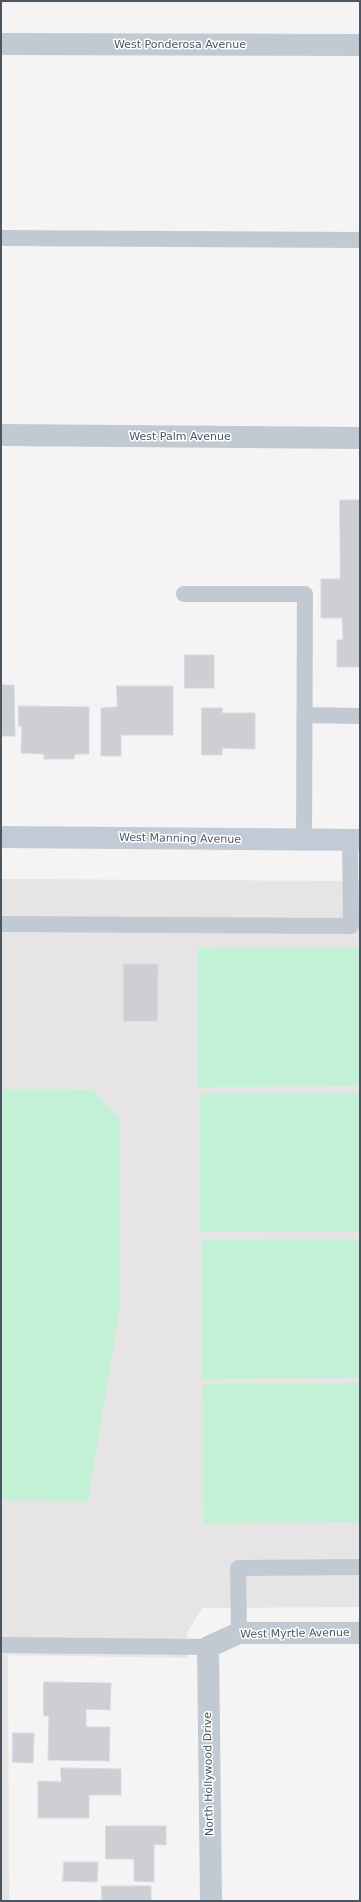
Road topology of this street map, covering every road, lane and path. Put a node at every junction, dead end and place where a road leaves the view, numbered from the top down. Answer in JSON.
{"nodes":[{"id":1,"x":1,"y":44,"type":"edge"},
{"id":2,"x":360,"y":45,"type":"edge"},
{"id":3,"x":1,"y":238,"type":"edge"},
{"id":4,"x":360,"y":240,"type":"edge"},
{"id":5,"x":1,"y":435,"type":"edge"},
{"id":6,"x":360,"y":438,"type":"edge"},
{"id":7,"x":184,"y":594,"type":"dead end"},
{"id":8,"x":304,"y":715,"type":"junction"},
{"id":9,"x":360,"y":716,"type":"edge"},
{"id":10,"x":1,"y":837,"type":"edge"},
{"id":11,"x":304,"y":840,"type":"junction"},
{"id":12,"x":355,"y":840,"type":"edge"},
{"id":13,"x":1,"y":924,"type":"edge"},
{"id":14,"x":360,"y":1567,"type":"edge"},
{"id":15,"x":239,"y":1633,"type":"junction"},
{"id":16,"x":360,"y":1633,"type":"edge"},
{"id":17,"x":1,"y":1645,"type":"edge"},
{"id":18,"x":208,"y":1647,"type":"junction"},
{"id":19,"x":210,"y":1901,"type":"edge"}],
"edges":[{"from":1,"to":2,"type":"street","name":"West Ponderosa Avenue"},
{"from":3,"to":4,"type":"lane"},
{"from":5,"to":6,"type":"street","name":"West Palm Avenue"},
{"from":7,"to":8,"type":"lane"},
{"from":8,"to":9,"type":"lane"},
{"from":8,"to":11,"type":"lane"},
{"from":10,"to":11,"type":"main road","name":"West Manning Avenue"},
{"from":11,"to":12,"type":"main road","name":"West Manning Avenue"},
{"from":12,"to":13,"type":"lane"},
{"from":14,"to":15,"type":"lane"},
{"from":15,"to":16,"type":"street","name":"West Myrtle Avenue"},
{"from":15,"to":18,"type":"street","name":"West Myrtle Avenue"},
{"from":17,"to":18,"type":"lane"},
{"from":18,"to":19,"type":"street","name":"North Hollywood Drive"}]}
